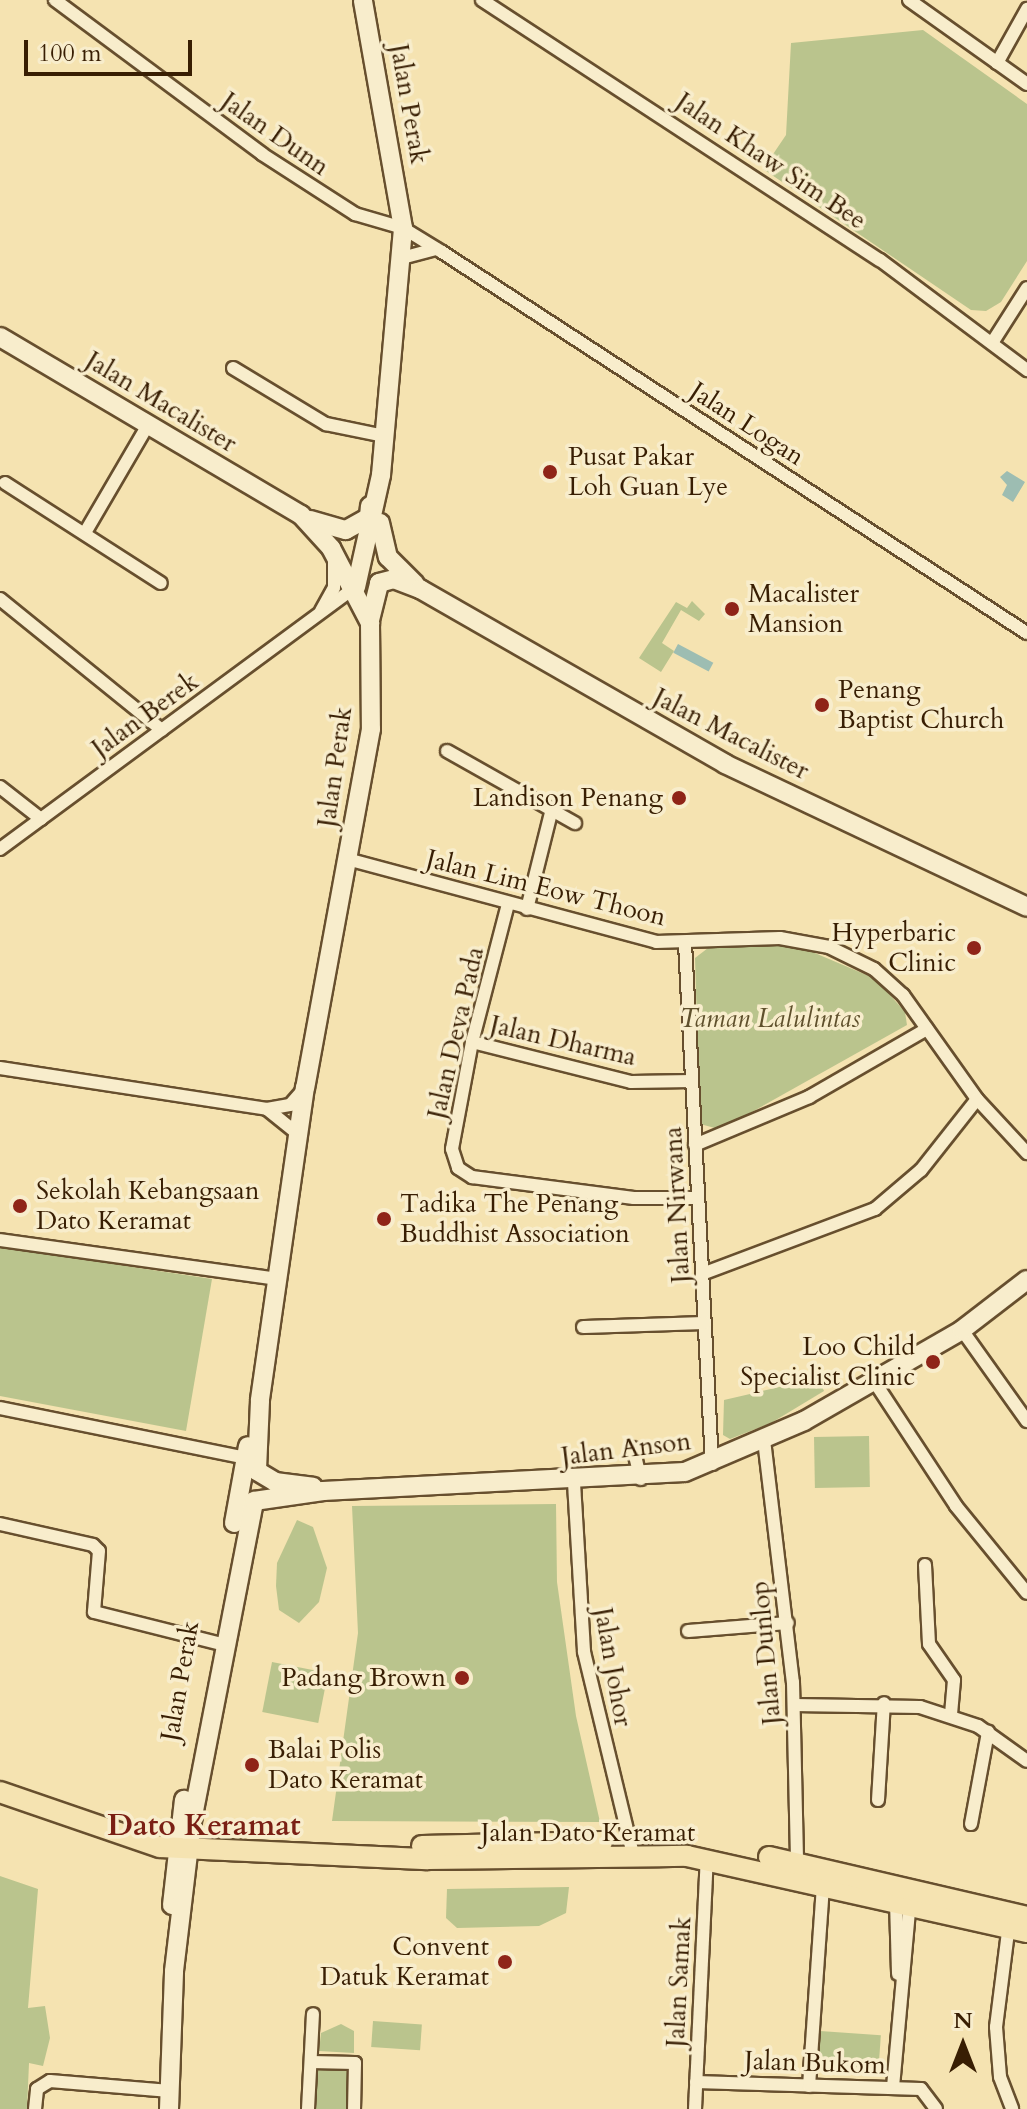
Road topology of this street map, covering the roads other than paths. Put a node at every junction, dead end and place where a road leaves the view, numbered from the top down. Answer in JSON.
{"nodes":[{"id":1,"x":55,"y":0,"type":"edge"},
{"id":2,"x":363,"y":0,"type":"edge"},
{"id":3,"x":482,"y":0,"type":"edge"},
{"id":4,"x":909,"y":0,"type":"edge"},
{"id":5,"x":1027,"y":9,"type":"edge"},
{"id":6,"x":997,"y":63,"type":"junction"},
{"id":7,"x":1027,"y":84,"type":"edge"},
{"id":8,"x":403,"y":228,"type":"junction"},
{"id":9,"x":442,"y":252,"type":"junction"},
{"id":10,"x":402,"y":258,"type":"junction"},
{"id":11,"x":1027,"y":288,"type":"edge"},
{"id":12,"x":0,"y":337,"type":"edge"},
{"id":13,"x":992,"y":343,"type":"junction"},
{"id":14,"x":233,"y":368,"type":"dead end"},
{"id":15,"x":1027,"y":370,"type":"edge"},
{"id":16,"x":148,"y":425,"type":"junction"},
{"id":17,"x":384,"y":436,"type":"junction"},
{"id":18,"x":5,"y":483,"type":"dead end"},
{"id":19,"x":378,"y":491,"type":"junction"},
{"id":20,"x":301,"y":515,"type":"junction"},
{"id":21,"x":86,"y":531,"type":"junction"},
{"id":22,"x":331,"y":548,"type":"junction"},
{"id":23,"x":161,"y":583,"type":"dead end"},
{"id":24,"x":356,"y":587,"type":"junction"},
{"id":25,"x":420,"y":589,"type":"junction"},
{"id":26,"x":0,"y":599,"type":"edge"},
{"id":27,"x":316,"y":617,"type":"junction"},
{"id":28,"x":370,"y":623,"type":"junction"},
{"id":29,"x":1027,"y":633,"type":"edge"},
{"id":30,"x":162,"y":730,"type":"junction"},
{"id":31,"x":447,"y":751,"type":"dead end"},
{"id":32,"x":0,"y":787,"type":"edge"},
{"id":33,"x":551,"y":813,"type":"junction"},
{"id":34,"x":41,"y":819,"type":"junction"},
{"id":35,"x":575,"y":823,"type":"dead end"},
{"id":36,"x":0,"y":849,"type":"edge"},
{"id":37,"x":347,"y":859,"type":"junction"},
{"id":38,"x":508,"y":904,"type":"junction"},
{"id":39,"x":1027,"y":907,"type":"edge"},
{"id":40,"x":527,"y":909,"type":"junction"},
{"id":41,"x":685,"y":943,"type":"junction"},
{"id":42,"x":927,"y":1029,"type":"junction"},
{"id":43,"x":472,"y":1042,"type":"junction"},
{"id":44,"x":0,"y":1068,"type":"edge"},
{"id":45,"x":692,"y":1081,"type":"junction"},
{"id":46,"x":305,"y":1087,"type":"junction"},
{"id":47,"x":977,"y":1099,"type":"junction"},
{"id":48,"x":267,"y":1109,"type":"junction"},
{"id":49,"x":298,"y":1134,"type":"junction"},
{"id":50,"x":695,"y":1145,"type":"junction"},
{"id":51,"x":1027,"y":1153,"type":"edge"},
{"id":52,"x":698,"y":1198,"type":"junction"},
{"id":53,"x":0,"y":1240,"type":"edge"},
{"id":54,"x":702,"y":1274,"type":"junction"},
{"id":55,"x":277,"y":1279,"type":"junction"},
{"id":56,"x":1027,"y":1280,"type":"edge"},
{"id":57,"x":705,"y":1323,"type":"junction"},
{"id":58,"x":583,"y":1327,"type":"dead end"},
{"id":59,"x":962,"y":1330,"type":"junction"},
{"id":60,"x":874,"y":1381,"type":"junction"},
{"id":61,"x":260,"y":1401,"type":"junction"},
{"id":62,"x":0,"y":1408,"type":"edge"},
{"id":63,"x":1027,"y":1421,"type":"edge"},
{"id":64,"x":764,"y":1440,"type":"junction"},
{"id":65,"x":633,"y":1448,"type":"dead end"},
{"id":66,"x":246,"y":1458,"type":"junction"},
{"id":67,"x":712,"y":1464,"type":"junction"},
{"id":68,"x":641,"y":1479,"type":"junction"},
{"id":69,"x":574,"y":1483,"type":"junction"},
{"id":70,"x":323,"y":1491,"type":"junction"},
{"id":71,"x":0,"y":1524,"type":"edge"},
{"id":72,"x":925,"y":1571,"type":"dead end"},
{"id":73,"x":1027,"y":1593,"type":"edge"},
{"id":74,"x":788,"y":1623,"type":"junction"},
{"id":75,"x":688,"y":1631,"type":"dead end"},
{"id":76,"x":222,"y":1641,"type":"junction"},
{"id":77,"x":884,"y":1703,"type":"junction"},
{"id":78,"x":794,"y":1705,"type":"junction"},
{"id":79,"x":951,"y":1715,"type":"junction"},
{"id":80,"x":988,"y":1732,"type":"junction"},
{"id":81,"x":1027,"y":1761,"type":"edge"},
{"id":82,"x":0,"y":1778,"type":"edge"},
{"id":83,"x":0,"y":1792,"type":"edge"},
{"id":84,"x":878,"y":1800,"type":"dead end"},
{"id":85,"x":971,"y":1824,"type":"dead end"},
{"id":86,"x":182,"y":1844,"type":"junction"},
{"id":87,"x":632,"y":1849,"type":"junction"},
{"id":88,"x":707,"y":1858,"type":"junction"},
{"id":89,"x":797,"y":1863,"type":"junction"},
{"id":90,"x":823,"y":1885,"type":"junction"},
{"id":91,"x":906,"y":1898,"type":"junction"},
{"id":92,"x":1021,"y":1925,"type":"edge"},
{"id":93,"x":313,"y":2014,"type":"dead end"},
{"id":94,"x":311,"y":2062,"type":"junction"},
{"id":95,"x":696,"y":2082,"type":"junction"},
{"id":96,"x":809,"y":2086,"type":"junction"},
{"id":97,"x":893,"y":2087,"type":"junction"},
{"id":98,"x":169,"y":2100,"type":"edge"},
{"id":99,"x":934,"y":2103,"type":"edge"},
{"id":100,"x":1027,"y":2105,"type":"edge"},
{"id":101,"x":1013,"y":2107,"type":"edge"},
{"id":102,"x":35,"y":2109,"type":"edge"},
{"id":103,"x":308,"y":2109,"type":"edge"},
{"id":104,"x":354,"y":2109,"type":"edge"},
{"id":105,"x":695,"y":2109,"type":"edge"}],
"edges":[{"from":1,"to":8,"type":"street","name":"Jalan Dunn"},
{"from":2,"to":8,"type":"main road","name":"Jalan Perak"},
{"from":3,"to":13,"type":"street","name":"Jalan Khaw Sim Bee"},
{"from":4,"to":6,"type":"street"},
{"from":5,"to":6,"type":"street"},
{"from":6,"to":7,"type":"street"},
{"from":8,"to":9,"type":"street","name":"Jalan Logan"},
{"from":8,"to":10,"type":"main road","name":"Jalan Perak"},
{"from":9,"to":10,"type":"street"},
{"from":9,"to":29,"type":"street","name":"Jalan Logan"},
{"from":10,"to":17,"type":"main road","name":"Jalan Perak"},
{"from":11,"to":13,"type":"street"},
{"from":12,"to":16,"type":"main road","name":"Jalan Macalister"},
{"from":13,"to":15,"type":"street","name":"Jalan Khaw Sim Bee"},
{"from":14,"to":17,"type":"street"},
{"from":16,"to":20,"type":"main road","name":"Jalan Macalister"},
{"from":16,"to":21,"type":"street"},
{"from":17,"to":19,"type":"main road","name":"Jalan Perak"},
{"from":17,"to":20,"type":"main road"},
{"from":18,"to":21,"type":"street"},
{"from":19,"to":24,"type":"main road","name":"Jalan Perak"},
{"from":19,"to":25,"type":"main road"},
{"from":20,"to":22,"type":"main road","name":"Jalan Macalister"},
{"from":21,"to":23,"type":"street"},
{"from":22,"to":24,"type":"main road","name":"Jalan Macalister"},
{"from":22,"to":27,"type":"street","name":"Jalan Berek"},
{"from":24,"to":27,"type":"street","name":"Jalan Berek"},
{"from":24,"to":28,"type":"main road","name":"Jalan Perak"},
{"from":25,"to":28,"type":"main road"},
{"from":25,"to":39,"type":"main road","name":"Jalan Macalister"},
{"from":26,"to":30,"type":"street"},
{"from":27,"to":30,"type":"street","name":"Jalan Berek"},
{"from":28,"to":37,"type":"main road","name":"Jalan Perak"},
{"from":30,"to":34,"type":"street","name":"Jalan Berek"},
{"from":31,"to":33,"type":"street"},
{"from":32,"to":34,"type":"street"},
{"from":33,"to":35,"type":"street"},
{"from":33,"to":40,"type":"street"},
{"from":34,"to":36,"type":"street","name":"Jalan Berek"},
{"from":37,"to":38,"type":"street","name":"Jalan Lim Eow Thoon"},
{"from":37,"to":46,"type":"main road","name":"Jalan Perak"},
{"from":38,"to":40,"type":"street","name":"Jalan Lim Eow Thoon"},
{"from":38,"to":43,"type":"street","name":"Jalan Deva Pada"},
{"from":40,"to":41,"type":"street","name":"Jalan Lim Eow Thoon"},
{"from":41,"to":42,"type":"street","name":"Jalan Lim Eow Thoon"},
{"from":41,"to":45,"type":"street","name":"Jalan Nirwana"},
{"from":42,"to":47,"type":"street","name":"Jalan Lim Eow Thoon"},
{"from":42,"to":50,"type":"street"},
{"from":43,"to":45,"type":"street","name":"Jalan Dharma"},
{"from":43,"to":52,"type":"street","name":"Jalan Deva Pada"},
{"from":44,"to":48,"type":"street"},
{"from":45,"to":50,"type":"street","name":"Jalan Nirwana"},
{"from":46,"to":48,"type":"street"},
{"from":46,"to":49,"type":"main road","name":"Jalan Perak"},
{"from":47,"to":51,"type":"street","name":"Jalan Lim Eow Thoon"},
{"from":47,"to":54,"type":"street"},
{"from":48,"to":49,"type":"street"},
{"from":49,"to":55,"type":"main road","name":"Jalan Perak"},
{"from":50,"to":52,"type":"street","name":"Jalan Nirwana"},
{"from":52,"to":54,"type":"street","name":"Jalan Nirwana"},
{"from":53,"to":55,"type":"street"},
{"from":54,"to":57,"type":"street","name":"Jalan Nirwana"},
{"from":55,"to":61,"type":"main road","name":"Jalan Perak"},
{"from":56,"to":59,"type":"main road","name":"Jalan Anson"},
{"from":57,"to":58,"type":"street"},
{"from":57,"to":67,"type":"street","name":"Jalan Nirwana"},
{"from":59,"to":60,"type":"main road","name":"Jalan Anson"},
{"from":59,"to":63,"type":"street"},
{"from":60,"to":64,"type":"main road","name":"Jalan Anson"},
{"from":60,"to":73,"type":"street"},
{"from":61,"to":66,"type":"main road","name":"Jalan Perak"},
{"from":61,"to":70,"type":"main road","name":"Jalan Perak"},
{"from":62,"to":66,"type":"street"},
{"from":64,"to":67,"type":"main road","name":"Jalan Anson"},
{"from":64,"to":74,"type":"street","name":"Jalan Dunlop"},
{"from":65,"to":68,"type":"street"},
{"from":66,"to":76,"type":"main road","name":"Jalan Perak"},
{"from":67,"to":68,"type":"main road","name":"Jalan Anson"},
{"from":68,"to":69,"type":"main road","name":"Jalan Anson"},
{"from":69,"to":70,"type":"main road","name":"Jalan Anson"},
{"from":69,"to":87,"type":"street","name":"Jalan Johor"},
{"from":70,"to":76,"type":"main road","name":"Jalan Perak"},
{"from":71,"to":76,"type":"street"},
{"from":72,"to":79,"type":"street"},
{"from":74,"to":75,"type":"street"},
{"from":74,"to":78,"type":"street","name":"Jalan Dunlop"},
{"from":76,"to":86,"type":"main road","name":"Jalan Perak"},
{"from":77,"to":78,"type":"street"},
{"from":77,"to":79,"type":"street"},
{"from":77,"to":84,"type":"street"},
{"from":78,"to":89,"type":"street","name":"Jalan Dunlop"},
{"from":79,"to":80,"type":"street"},
{"from":80,"to":81,"type":"street"},
{"from":80,"to":85,"type":"street"},
{"from":82,"to":86,"type":"main road"},
{"from":83,"to":86,"type":"main road"},
{"from":86,"to":87,"type":"main road","name":"Jalan Dato Keramat"},
{"from":86,"to":98,"type":"main road","name":"Jalan Perak"},
{"from":87,"to":88,"type":"main road","name":"Jalan Dato Keramat"},
{"from":87,"to":89,"type":"main road","name":"Jalan Dato Keramat"},
{"from":88,"to":90,"type":"main road","name":"Jalan Dato Keramat"},
{"from":88,"to":95,"type":"street","name":"Jalan Samak"},
{"from":89,"to":91,"type":"main road","name":"Jalan Dato Keramat"},
{"from":90,"to":91,"type":"main road","name":"Jalan Dato Keramat"},
{"from":90,"to":96,"type":"street"},
{"from":91,"to":92,"type":"main road","name":"Jalan Dato Keramat"},
{"from":91,"to":92,"type":"main road","name":"Jalan Dato Keramat"},
{"from":91,"to":97,"type":"street"},
{"from":92,"to":101,"type":"street"},
{"from":93,"to":94,"type":"street"},
{"from":94,"to":103,"type":"street"},
{"from":94,"to":104,"type":"street"},
{"from":95,"to":96,"type":"street","name":"Jalan Bukom"},
{"from":95,"to":105,"type":"street","name":"Jalan Samak"},
{"from":96,"to":97,"type":"street","name":"Jalan Bukom"},
{"from":97,"to":99,"type":"street","name":"Jalan Bukom"},
{"from":98,"to":102,"type":"street"},
{"from":100,"to":101,"type":"street"}]}
